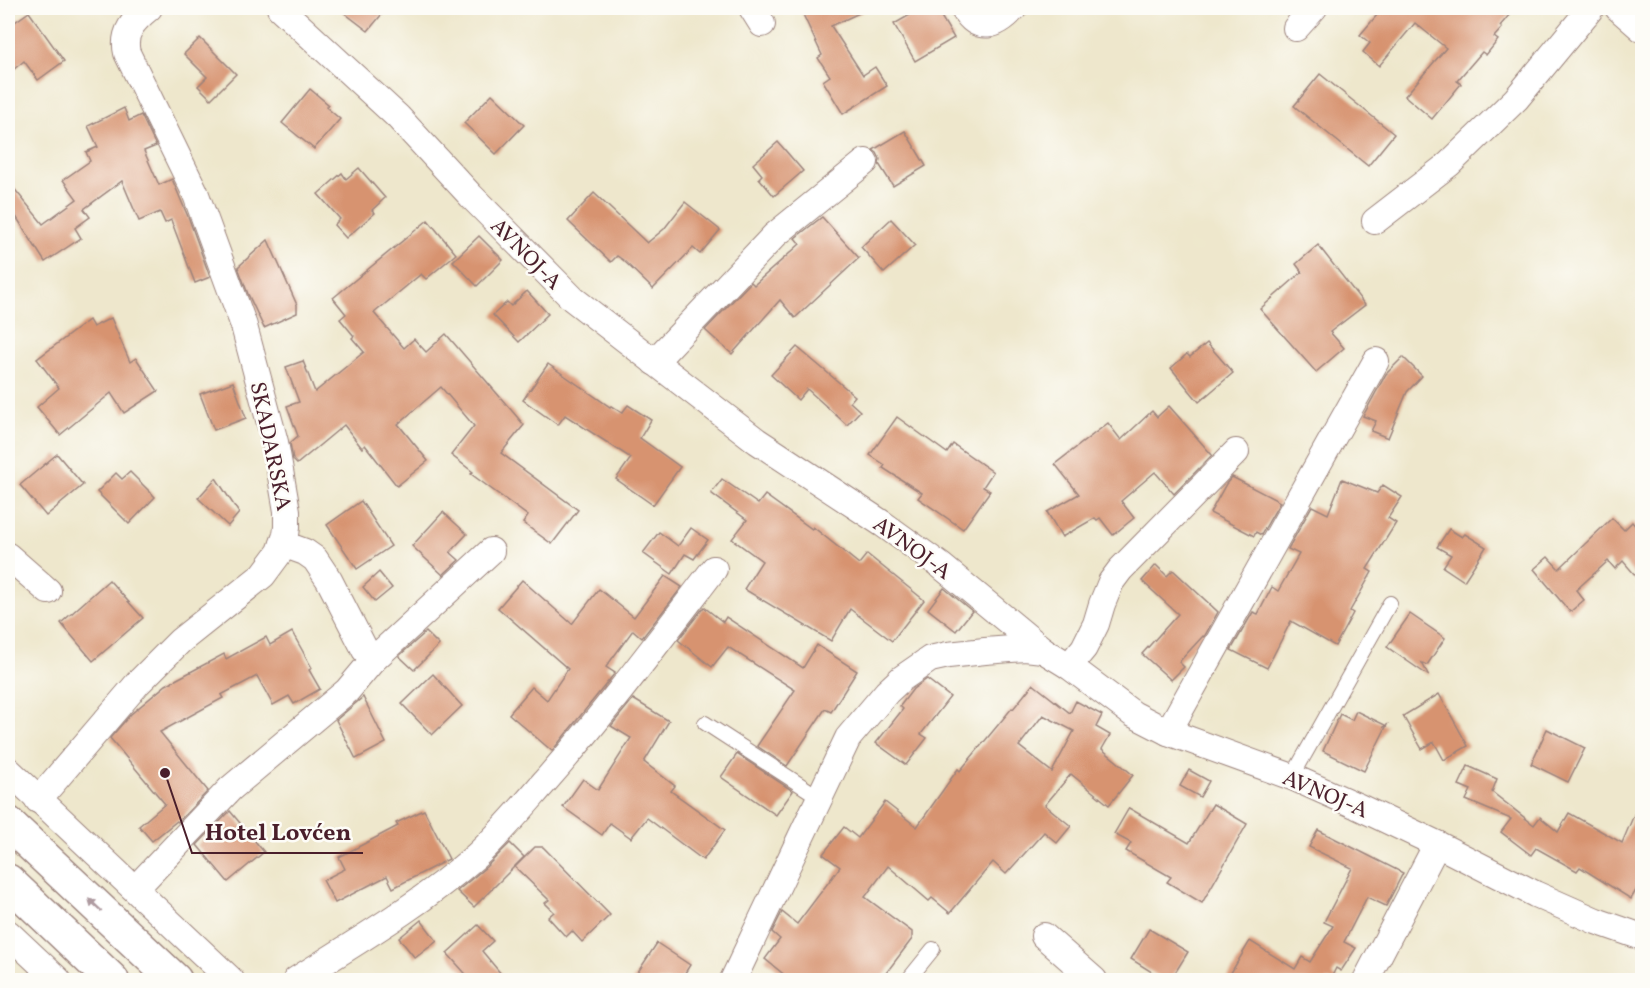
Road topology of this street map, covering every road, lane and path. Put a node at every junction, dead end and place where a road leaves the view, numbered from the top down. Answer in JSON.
{"nodes":[{"id":1,"x":149,"y":8,"type":"edge"},
{"id":2,"x":280,"y":8,"type":"edge"},
{"id":3,"x":963,"y":8,"type":"edge"},
{"id":4,"x":1014,"y":8,"type":"edge"},
{"id":5,"x":1314,"y":8,"type":"edge"},
{"id":6,"x":1591,"y":8,"type":"edge"},
{"id":7,"x":1618,"y":8,"type":"edge"},
{"id":8,"x":1296,"y":28,"type":"dead end"},
{"id":9,"x":1642,"y":29,"type":"edge"},
{"id":10,"x":866,"y":162,"type":"dead end"},
{"id":11,"x":1375,"y":221,"type":"dead end"},
{"id":12,"x":1376,"y":361,"type":"dead end"},
{"id":13,"x":654,"y":363,"type":"junction"},
{"id":14,"x":1236,"y":452,"type":"dead end"},
{"id":15,"x":283,"y":544,"type":"junction"},
{"id":16,"x":491,"y":551,"type":"dead end"},
{"id":17,"x":8,"y":556,"type":"edge"},
{"id":18,"x":714,"y":569,"type":"dead end"},
{"id":19,"x":48,"y":591,"type":"dead end"},
{"id":20,"x":1390,"y":603,"type":"dead end"},
{"id":21,"x":1043,"y":650,"type":"junction"},
{"id":22,"x":373,"y":660,"type":"junction"},
{"id":23,"x":1069,"y":666,"type":"junction"},
{"id":24,"x":705,"y":723,"type":"dead end"},
{"id":25,"x":1168,"y":732,"type":"junction"},
{"id":26,"x":8,"y":770,"type":"edge"},
{"id":27,"x":1292,"y":777,"type":"junction"},
{"id":28,"x":819,"y":796,"type":"junction"},
{"id":29,"x":38,"y":800,"type":"junction"},
{"id":30,"x":8,"y":823,"type":"edge"},
{"id":31,"x":1437,"y":844,"type":"junction"},
{"id":32,"x":8,"y":881,"type":"edge"},
{"id":33,"x":135,"y":889,"type":"junction"},
{"id":34,"x":8,"y":933,"type":"edge"},
{"id":35,"x":1044,"y":936,"type":"dead end"},
{"id":36,"x":1642,"y":937,"type":"edge"},
{"id":37,"x":933,"y":949,"type":"dead end"},
{"id":38,"x":58,"y":981,"type":"edge"},
{"id":39,"x":112,"y":981,"type":"edge"},
{"id":40,"x":175,"y":981,"type":"edge"},
{"id":41,"x":231,"y":981,"type":"edge"},
{"id":42,"x":296,"y":981,"type":"edge"},
{"id":43,"x":733,"y":981,"type":"edge"},
{"id":44,"x":908,"y":981,"type":"edge"},
{"id":45,"x":1094,"y":981,"type":"edge"},
{"id":46,"x":1366,"y":981,"type":"edge"}],
"edges":[{"from":1,"to":15,"type":"street","name":"SKADARSKA"},
{"from":2,"to":13,"type":"street","name":"AVNOJ-A"},
{"from":3,"to":4,"type":"street"},
{"from":5,"to":8,"type":"street"},
{"from":6,"to":11,"type":"street"},
{"from":7,"to":9,"type":"street"},
{"from":10,"to":13,"type":"street"},
{"from":12,"to":25,"type":"street"},
{"from":13,"to":21,"type":"street","name":"AVNOJ-A"},
{"from":14,"to":23,"type":"street"},
{"from":15,"to":22,"type":"street"},
{"from":15,"to":29,"type":"street","name":"SKADARSKA"},
{"from":16,"to":22,"type":"street"},
{"from":17,"to":19,"type":"street"},
{"from":18,"to":42,"type":"street"},
{"from":20,"to":27,"type":"lane"},
{"from":21,"to":23,"type":"street","name":"AVNOJ-A"},
{"from":21,"to":28,"type":"street"},
{"from":22,"to":33,"type":"street"},
{"from":23,"to":25,"type":"street","name":"AVNOJ-A"},
{"from":24,"to":28,"type":"lane"},
{"from":25,"to":27,"type":"street","name":"AVNOJ-A"},
{"from":26,"to":29,"type":"street"},
{"from":27,"to":31,"type":"street","name":"AVNOJ-A"},
{"from":28,"to":43,"type":"street"},
{"from":29,"to":33,"type":"street"},
{"from":40,"to":30,"type":"main road","one_way":true},
{"from":31,"to":36,"type":"street","name":"AVNOJ-A"},
{"from":31,"to":46,"type":"street"},
{"from":32,"to":39,"type":"main road"},
{"from":33,"to":41,"type":"street"},
{"from":34,"to":38,"type":"street"},
{"from":35,"to":45,"type":"street"},
{"from":37,"to":44,"type":"lane"}]}
